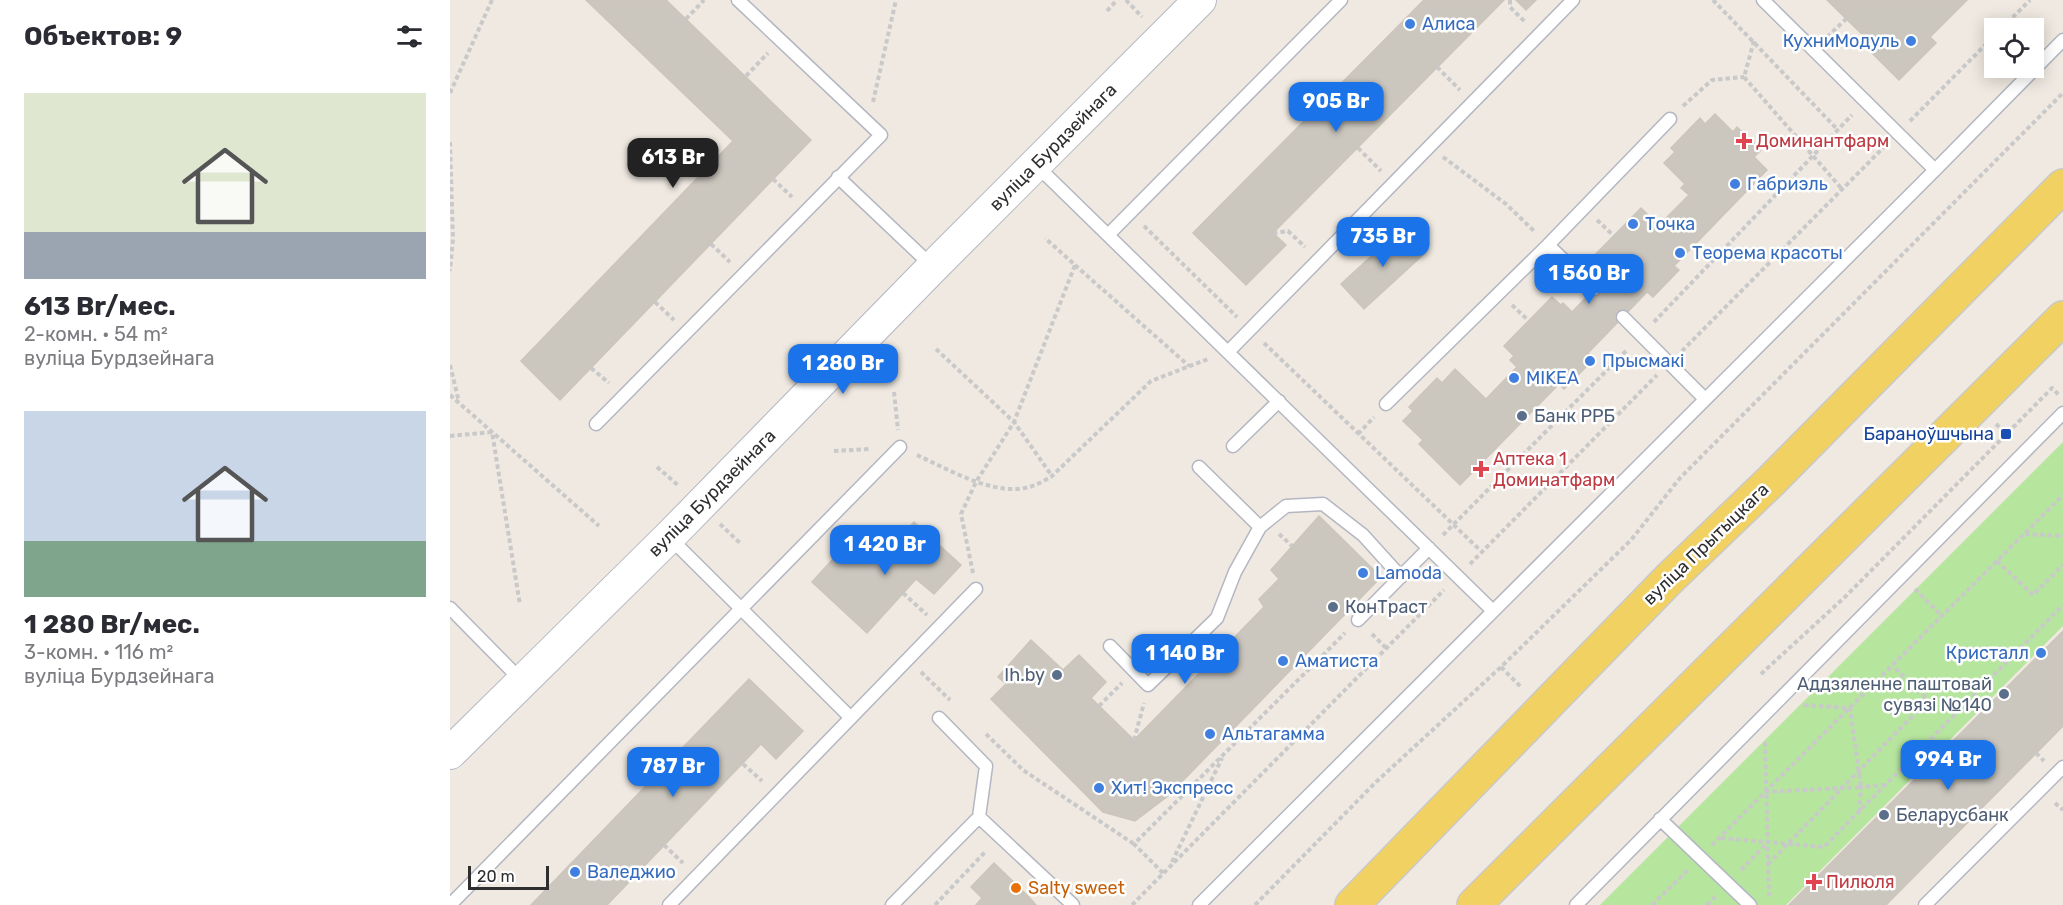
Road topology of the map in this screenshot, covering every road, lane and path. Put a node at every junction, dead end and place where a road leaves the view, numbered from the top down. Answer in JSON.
{"nodes":[{"id":1,"x":492,"y":0,"type":"edge"},
{"id":2,"x":704,"y":0,"type":"edge"},
{"id":3,"x":738,"y":0,"type":"edge"},
{"id":4,"x":896,"y":0,"type":"edge"},
{"id":5,"x":1117,"y":0,"type":"edge"},
{"id":6,"x":1200,"y":0,"type":"edge"},
{"id":7,"x":1341,"y":0,"type":"edge"},
{"id":8,"x":1510,"y":0,"type":"edge"},
{"id":9,"x":1573,"y":0,"type":"edge"},
{"id":10,"x":1713,"y":0,"type":"edge"},
{"id":11,"x":1763,"y":0,"type":"edge"},
{"id":12,"x":2030,"y":0,"type":"edge"},
{"id":13,"x":1107,"y":11,"type":"dead end"},
{"id":14,"x":2012,"y":18,"type":"edge"},
{"id":15,"x":686,"y":19,"type":"dead end"},
{"id":16,"x":1846,"y":19,"type":"dead end"},
{"id":17,"x":1539,"y":35,"type":"junction"},
{"id":18,"x":781,"y":40,"type":"junction"},
{"id":19,"x":2063,"y":40,"type":"edge"},
{"id":20,"x":1754,"y":41,"type":"junction"},
{"id":21,"x":1984,"y":46,"type":"edge"},
{"id":22,"x":1813,"y":50,"type":"junction"},
{"id":23,"x":1437,"y":67,"type":"dead end"},
{"id":24,"x":746,"y":76,"type":"dead end"},
{"id":25,"x":1744,"y":77,"type":"junction"},
{"id":26,"x":450,"y":93,"type":"edge"},
{"id":27,"x":2063,"y":93,"type":"edge"},
{"id":28,"x":1865,"y":101,"type":"junction"},
{"id":29,"x":1473,"y":103,"type":"junction"},
{"id":30,"x":1670,"y":119,"type":"joint"},
{"id":31,"x":868,"y":123,"type":"junction"},
{"id":32,"x":1838,"y":130,"type":"junction"},
{"id":33,"x":1898,"y":133,"type":"junction"},
{"id":34,"x":450,"y":142,"type":"edge"},
{"id":35,"x":1430,"y":147,"type":"junction"},
{"id":36,"x":1358,"y":148,"type":"dead end"},
{"id":37,"x":1812,"y":156,"type":"junction"},
{"id":38,"x":1035,"y":164,"type":"junction"},
{"id":39,"x":1935,"y":170,"type":"junction"},
{"id":40,"x":838,"y":177,"type":"junction"},
{"id":41,"x":773,"y":178,"type":"dead end"},
{"id":42,"x":1394,"y":184,"type":"junction"},
{"id":43,"x":2063,"y":186,"type":"edge"},
{"id":44,"x":1842,"y":189,"type":"junction"},
{"id":45,"x":806,"y":210,"type":"junction"},
{"id":46,"x":1131,"y":213,"type":"junction"},
{"id":47,"x":1274,"y":233,"type":"dead end"},
{"id":48,"x":1108,"y":235,"type":"junction"},
{"id":49,"x":1045,"y":238,"type":"dead end"},
{"id":50,"x":711,"y":244,"type":"dead end"},
{"id":51,"x":1548,"y":245,"type":"junction"},
{"id":52,"x":1318,"y":260,"type":"junction"},
{"id":53,"x":1075,"y":265,"type":"junction"},
{"id":54,"x":933,"y":267,"type":"junction"},
{"id":55,"x":450,"y":271,"type":"edge"},
{"id":56,"x":743,"y":274,"type":"junction"},
{"id":57,"x":1594,"y":289,"type":"dead end"},
{"id":58,"x":1623,"y":317,"type":"dead end"},
{"id":59,"x":2063,"y":318,"type":"edge"},
{"id":60,"x":1250,"y":330,"type":"junction"},
{"id":61,"x":1641,"y":335,"type":"junction"},
{"id":62,"x":936,"y":349,"type":"dead end"},
{"id":63,"x":1228,"y":352,"type":"junction"},
{"id":64,"x":1669,"y":363,"type":"junction"},
{"id":65,"x":450,"y":365,"type":"edge"},
{"id":66,"x":1189,"y":367,"type":"junction"},
{"id":67,"x":2052,"y":388,"type":"dead end"},
{"id":68,"x":894,"y":392,"type":"dead end"},
{"id":69,"x":450,"y":394,"type":"edge"},
{"id":70,"x":1705,"y":399,"type":"junction"},
{"id":71,"x":1279,"y":402,"type":"junction"},
{"id":72,"x":459,"y":403,"type":"junction"},
{"id":73,"x":1386,"y":404,"type":"dead end"},
{"id":74,"x":2063,"y":413,"type":"edge"},
{"id":75,"x":1014,"y":422,"type":"junction"},
{"id":76,"x":596,"y":424,"type":"dead end"},
{"id":77,"x":492,"y":432,"type":"junction"},
{"id":78,"x":450,"y":436,"type":"edge"},
{"id":79,"x":1233,"y":446,"type":"dead end"},
{"id":80,"x":900,"y":447,"type":"junction"},
{"id":81,"x":834,"y":452,"type":"dead end"},
{"id":82,"x":1199,"y":467,"type":"dead end"},
{"id":83,"x":1052,"y":476,"type":"junction"},
{"id":84,"x":976,"y":482,"type":"junction"},
{"id":85,"x":2063,"y":495,"type":"edge"},
{"id":86,"x":1453,"y":525,"type":"junction"},
{"id":87,"x":599,"y":526,"type":"dead end"},
{"id":88,"x":1260,"y":527,"type":"junction"},
{"id":89,"x":2025,"y":534,"type":"junction"},
{"id":90,"x":2063,"y":536,"type":"edge"},
{"id":91,"x":669,"y":537,"type":"junction"},
{"id":92,"x":1429,"y":548,"type":"junction"},
{"id":93,"x":1482,"y":552,"type":"junction"},
{"id":94,"x":1997,"y":561,"type":"junction"},
{"id":95,"x":2063,"y":565,"type":"edge"},
{"id":96,"x":1458,"y":576,"type":"junction"},
{"id":97,"x":1401,"y":577,"type":"junction"},
{"id":98,"x":976,"y":589,"type":"joint"},
{"id":99,"x":903,"y":593,"type":"dead end"},
{"id":100,"x":2063,"y":604,"type":"edge"},
{"id":101,"x":520,"y":605,"type":"dead end"},
{"id":102,"x":450,"y":608,"type":"edge"},
{"id":103,"x":741,"y":609,"type":"junction"},
{"id":104,"x":1493,"y":611,"type":"junction"},
{"id":105,"x":1358,"y":620,"type":"junction"},
{"id":106,"x":939,"y":627,"type":"junction"},
{"id":107,"x":1110,"y":646,"type":"dead end"},
{"id":108,"x":1386,"y":648,"type":"junction"},
{"id":109,"x":1893,"y":666,"type":"junction"},
{"id":110,"x":1134,"y":670,"type":"junction"},
{"id":111,"x":1761,"y":674,"type":"dead end"},
{"id":112,"x":927,"y":677,"type":"dead end"},
{"id":113,"x":522,"y":681,"type":"junction"},
{"id":114,"x":1148,"y":685,"type":"junction"},
{"id":115,"x":950,"y":700,"type":"dead end"},
{"id":116,"x":1775,"y":704,"type":"junction"},
{"id":117,"x":1099,"y":706,"type":"dead end"},
{"id":118,"x":1850,"y":708,"type":"junction"},
{"id":119,"x":1764,"y":715,"type":"junction"},
{"id":120,"x":851,"y":718,"type":"junction"},
{"id":121,"x":939,"y":718,"type":"dead end"},
{"id":122,"x":983,"y":731,"type":"dead end"},
{"id":123,"x":1134,"y":740,"type":"dead end"},
{"id":124,"x":450,"y":753,"type":"edge"},
{"id":125,"x":1224,"y":755,"type":"junction"},
{"id":126,"x":743,"y":764,"type":"dead end"},
{"id":127,"x":2063,"y":767,"type":"edge"},
{"id":128,"x":1859,"y":772,"type":"junction"},
{"id":129,"x":1886,"y":784,"type":"junction"},
{"id":130,"x":1861,"y":787,"type":"junction"},
{"id":131,"x":1842,"y":788,"type":"junction"},
{"id":132,"x":1765,"y":792,"type":"junction"},
{"id":133,"x":776,"y":794,"type":"junction"},
{"id":134,"x":1859,"y":812,"type":"junction"},
{"id":135,"x":979,"y":816,"type":"junction"},
{"id":136,"x":1660,"y":819,"type":"junction"},
{"id":137,"x":1000,"y":837,"type":"junction"},
{"id":138,"x":1720,"y":838,"type":"junction"},
{"id":139,"x":1768,"y":842,"type":"junction"},
{"id":140,"x":1134,"y":844,"type":"junction"},
{"id":141,"x":1788,"y":844,"type":"junction"},
{"id":142,"x":664,"y":845,"type":"dead end"},
{"id":143,"x":1700,"y":857,"type":"junction"},
{"id":144,"x":1768,"y":864,"type":"junction"},
{"id":145,"x":1171,"y":866,"type":"junction"},
{"id":146,"x":1163,"y":873,"type":"junction"},
{"id":147,"x":697,"y":876,"type":"junction"},
{"id":148,"x":941,"y":899,"type":"junction"},
{"id":149,"x":450,"y":905,"type":"edge"},
{"id":150,"x":669,"y":905,"type":"edge"},
{"id":151,"x":892,"y":905,"type":"edge"},
{"id":152,"x":935,"y":905,"type":"edge"},
{"id":153,"x":946,"y":905,"type":"edge"},
{"id":154,"x":1073,"y":905,"type":"edge"},
{"id":155,"x":1132,"y":905,"type":"edge"},
{"id":156,"x":1199,"y":905,"type":"edge"},
{"id":157,"x":1255,"y":905,"type":"edge"},
{"id":158,"x":1352,"y":905,"type":"edge"},
{"id":159,"x":1474,"y":905,"type":"edge"},
{"id":160,"x":1575,"y":905,"type":"edge"},
{"id":161,"x":1652,"y":905,"type":"edge"},
{"id":162,"x":1750,"y":905,"type":"edge"},
{"id":163,"x":1769,"y":905,"type":"edge"},
{"id":164,"x":1925,"y":905,"type":"edge"}],
"edges":[{"from":1,"to":26,"type":"path"},
{"from":2,"to":15,"type":"path"},
{"from":3,"to":18,"type":"lane"},
{"from":4,"to":31,"type":"path"},
{"from":5,"to":13,"type":"path"},
{"from":6,"to":38,"type":"street","name":"вуліца Бурдзейнага"},
{"from":7,"to":46,"type":"lane"},
{"from":8,"to":17,"type":"path"},
{"from":9,"to":17,"type":"lane"},
{"from":10,"to":20,"type":"path"},
{"from":11,"to":22,"type":"lane"},
{"from":12,"to":14,"type":"path"},
{"from":16,"to":22,"type":"path"},
{"from":17,"to":29,"type":"lane"},
{"from":18,"to":24,"type":"path"},
{"from":18,"to":31,"type":"lane"},
{"from":19,"to":39,"type":"lane"},
{"from":20,"to":25,"type":"path"},
{"from":20,"to":32,"type":"path"},
{"from":21,"to":33,"type":"path"},
{"from":22,"to":28,"type":"lane"},
{"from":23,"to":29,"type":"path"},
{"from":25,"to":30,"type":"path"},
{"from":25,"to":37,"type":"path"},
{"from":27,"to":157,"type":"path"},
{"from":28,"to":32,"type":"path"},
{"from":28,"to":33,"type":"lane"},
{"from":29,"to":35,"type":"lane"},
{"from":30,"to":51,"type":"lane"},
{"from":31,"to":40,"type":"lane"},
{"from":32,"to":37,"type":"path"},
{"from":33,"to":39,"type":"lane"},
{"from":33,"to":44,"type":"path"},
{"from":34,"to":55,"type":"path"},
{"from":35,"to":42,"type":"lane"},
{"from":35,"to":51,"type":"path"},
{"from":36,"to":42,"type":"path"},
{"from":37,"to":44,"type":"path"},
{"from":37,"to":61,"type":"path"},
{"from":38,"to":48,"type":"lane"},
{"from":38,"to":54,"type":"street","name":"вуліца Бурдзейнага"},
{"from":39,"to":70,"type":"lane"},
{"from":40,"to":45,"type":"lane"},
{"from":40,"to":54,"type":"lane"},
{"from":41,"to":45,"type":"path"},
{"from":42,"to":52,"type":"lane"},
{"from":43,"to":158,"type":"main road","name":"вуліца Прытыцкага"},
{"from":44,"to":64,"type":"path"},
{"from":45,"to":56,"type":"lane"},
{"from":46,"to":48,"type":"lane"},
{"from":46,"to":60,"type":"path"},
{"from":47,"to":52,"type":"path"},
{"from":48,"to":63,"type":"lane"},
{"from":49,"to":53,"type":"path"},
{"from":50,"to":56,"type":"path"},
{"from":51,"to":57,"type":"lane"},
{"from":51,"to":73,"type":"lane"},
{"from":52,"to":60,"type":"lane"},
{"from":53,"to":66,"type":"path"},
{"from":53,"to":75,"type":"path"},
{"from":54,"to":91,"type":"street","name":"вуліца Бурдзейнага"},
{"from":56,"to":76,"type":"lane"},
{"from":58,"to":61,"type":"lane"},
{"from":59,"to":159,"type":"main road"},
{"from":60,"to":63,"type":"lane"},
{"from":60,"to":86,"type":"path"},
{"from":61,"to":64,"type":"lane"},
{"from":61,"to":86,"type":"path"},
{"from":62,"to":75,"type":"path"},
{"from":63,"to":66,"type":"path"},
{"from":63,"to":71,"type":"lane"},
{"from":64,"to":70,"type":"lane"},
{"from":64,"to":93,"type":"path"},
{"from":65,"to":72,"type":"path"},
{"from":66,"to":83,"type":"path"},
{"from":67,"to":111,"type":"path"},
{"from":68,"to":80,"type":"path"},
{"from":69,"to":72,"type":"path"},
{"from":70,"to":104,"type":"lane"},
{"from":71,"to":79,"type":"lane"},
{"from":71,"to":92,"type":"lane"},
{"from":72,"to":77,"type":"path"},
{"from":74,"to":116,"type":"lane"},
{"from":75,"to":83,"type":"path"},
{"from":75,"to":84,"type":"path"},
{"from":77,"to":78,"type":"path"},
{"from":77,"to":87,"type":"path"},
{"from":77,"to":101,"type":"path"},
{"from":80,"to":81,"type":"path"},
{"from":80,"to":84,"type":"path"},
{"from":80,"to":103,"type":"lane"},
{"from":82,"to":88,"type":"lane"},
{"from":83,"to":84,"type":"path"},
{"from":84,"to":98,"type":"path"},
{"from":85,"to":89,"type":"path"},
{"from":86,"to":92,"type":"path"},
{"from":86,"to":93,"type":"path"},
{"from":88,"to":97,"type":"lane"},
{"from":88,"to":114,"type":"lane"},
{"from":89,"to":90,"type":"path"},
{"from":89,"to":94,"type":"path"},
{"from":91,"to":103,"type":"lane"},
{"from":91,"to":113,"type":"street","name":"вуліца Бурдзейнага"},
{"from":92,"to":96,"type":"lane"},
{"from":92,"to":97,"type":"lane"},
{"from":93,"to":96,"type":"path"},
{"from":94,"to":95,"type":"path"},
{"from":94,"to":109,"type":"path"},
{"from":96,"to":104,"type":"lane"},
{"from":96,"to":108,"type":"path"},
{"from":97,"to":105,"type":"lane"},
{"from":98,"to":106,"type":"lane"},
{"from":99,"to":106,"type":"path"},
{"from":100,"to":129,"type":"path"},
{"from":102,"to":113,"type":"lane"},
{"from":103,"to":120,"type":"lane"},
{"from":103,"to":149,"type":"lane"},
{"from":104,"to":156,"type":"lane"},
{"from":105,"to":108,"type":"path"},
{"from":105,"to":125,"type":"path"},
{"from":106,"to":120,"type":"lane"},
{"from":107,"to":110,"type":"lane"},
{"from":108,"to":145,"type":"path"},
{"from":109,"to":118,"type":"path"},
{"from":109,"to":128,"type":"path"},
{"from":110,"to":114,"type":"lane"},
{"from":110,"to":117,"type":"path"},
{"from":112,"to":115,"type":"path"},
{"from":113,"to":124,"type":"street","name":"вуліца Бурдзейнага"},
{"from":114,"to":123,"type":"path"},
{"from":116,"to":118,"type":"path"},
{"from":116,"to":119,"type":"lane"},
{"from":118,"to":128,"type":"path"},
{"from":118,"to":132,"type":"path"},
{"from":119,"to":132,"type":"path"},
{"from":119,"to":136,"type":"lane"},
{"from":120,"to":133,"type":"lane"},
{"from":121,"to":135,"type":"lane"},
{"from":122,"to":140,"type":"path"},
{"from":125,"to":140,"type":"path"},
{"from":125,"to":145,"type":"path"},
{"from":126,"to":133,"type":"path"},
{"from":127,"to":164,"type":"lane"},
{"from":128,"to":130,"type":"path"},
{"from":128,"to":131,"type":"path"},
{"from":129,"to":130,"type":"path"},
{"from":129,"to":134,"type":"path"},
{"from":130,"to":131,"type":"path"},
{"from":130,"to":134,"type":"path"},
{"from":131,"to":132,"type":"path"},
{"from":131,"to":141,"type":"path"},
{"from":132,"to":138,"type":"path"},
{"from":132,"to":139,"type":"path"},
{"from":133,"to":147,"type":"lane"},
{"from":134,"to":141,"type":"path"},
{"from":135,"to":137,"type":"lane"},
{"from":135,"to":151,"type":"lane"},
{"from":136,"to":143,"type":"lane"},
{"from":136,"to":160,"type":"lane"},
{"from":137,"to":148,"type":"path"},
{"from":137,"to":154,"type":"lane"},
{"from":138,"to":139,"type":"path"},
{"from":138,"to":143,"type":"path"},
{"from":139,"to":141,"type":"path"},
{"from":139,"to":144,"type":"path"},
{"from":140,"to":146,"type":"path"},
{"from":141,"to":144,"type":"path"},
{"from":142,"to":147,"type":"path"},
{"from":143,"to":161,"type":"path"},
{"from":143,"to":162,"type":"lane"},
{"from":144,"to":163,"type":"path"},
{"from":145,"to":146,"type":"path"},
{"from":146,"to":155,"type":"path"},
{"from":147,"to":150,"type":"lane"},
{"from":148,"to":152,"type":"path"},
{"from":148,"to":153,"type":"path"}]}
